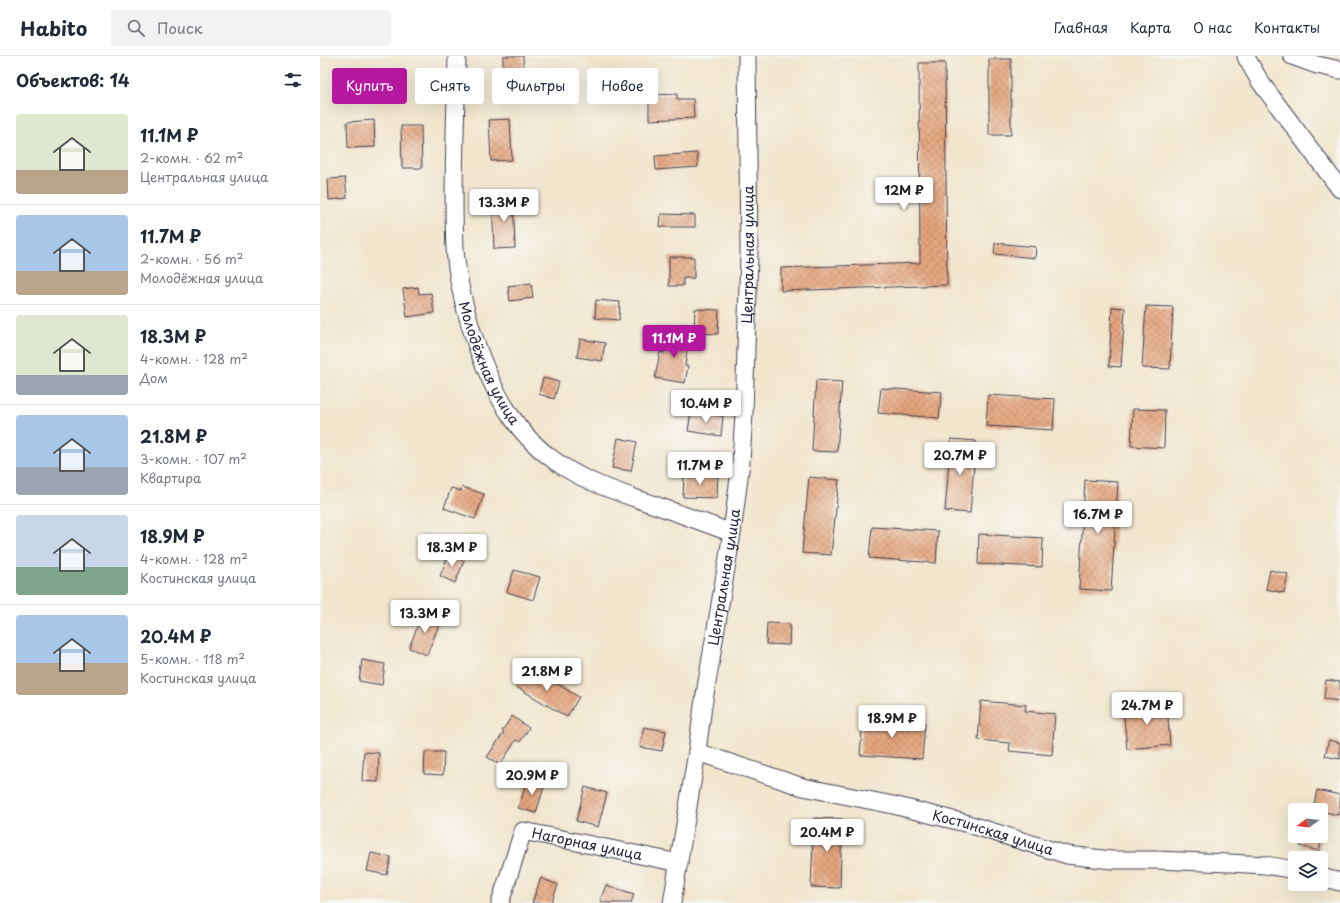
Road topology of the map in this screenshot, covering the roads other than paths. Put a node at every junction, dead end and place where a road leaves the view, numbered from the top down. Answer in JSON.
{"nodes":[{"id":1,"x":457,"y":56,"type":"edge"},
{"id":2,"x":746,"y":56,"type":"edge"},
{"id":3,"x":1246,"y":56,"type":"edge"},
{"id":4,"x":1292,"y":56,"type":"edge"},
{"id":5,"x":1340,"y":70,"type":"edge"},
{"id":6,"x":1340,"y":189,"type":"edge"},
{"id":7,"x":732,"y":533,"type":"junction"},
{"id":8,"x":697,"y":752,"type":"junction"},
{"id":9,"x":679,"y":863,"type":"junction"},
{"id":10,"x":1288,"y":869,"type":"edge"},
{"id":11,"x":1328,"y":879,"type":"edge"},
{"id":12,"x":1340,"y":882,"type":"edge"},
{"id":13,"x":500,"y":903,"type":"edge"},
{"id":14,"x":672,"y":903,"type":"edge"}],
"edges":[{"from":1,"to":7,"type":"street","name":"Молодёжная улица"},
{"from":2,"to":7,"type":"street","name":"Центральная улица"},
{"from":3,"to":6,"type":"street"},
{"from":4,"to":5,"type":"street"},
{"from":7,"to":8,"type":"street","name":"Центральная улица"},
{"from":8,"to":9,"type":"street","name":"Центральная улица"},
{"from":8,"to":10,"type":"street","name":"Костинская улица"},
{"from":9,"to":13,"type":"street","name":"Нагорная улица"},
{"from":9,"to":14,"type":"street","name":"Центральная улица"},
{"from":11,"to":12,"type":"street"}]}
